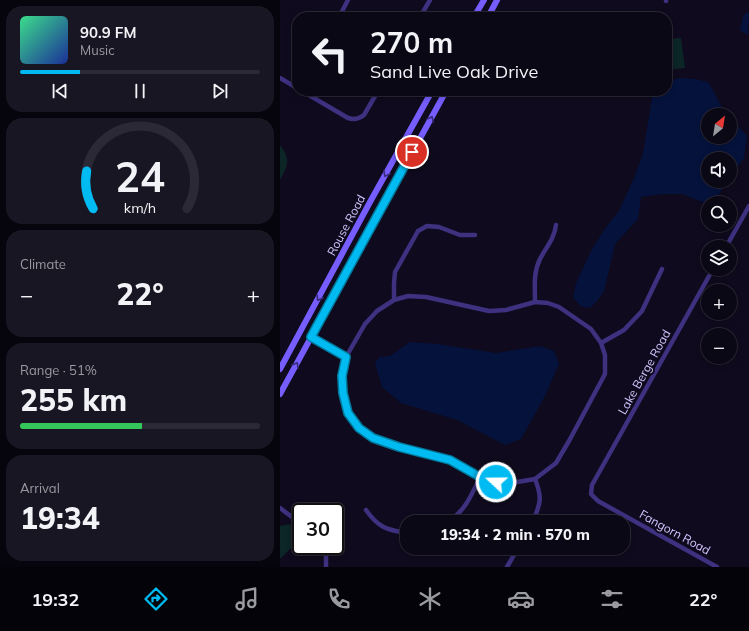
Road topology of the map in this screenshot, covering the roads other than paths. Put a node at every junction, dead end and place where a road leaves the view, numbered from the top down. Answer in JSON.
{"nodes":[{"id":1,"x":348,"y":0,"type":"edge"},
{"id":2,"x":430,"y":0,"type":"edge"},
{"id":3,"x":484,"y":0,"type":"edge"},
{"id":4,"x":497,"y":0,"type":"edge"},
{"id":5,"x":342,"y":12,"type":"edge"},
{"id":6,"x":423,"y":12,"type":"edge"},
{"id":7,"x":477,"y":12,"type":"edge"},
{"id":8,"x":491,"y":12,"type":"edge"},
{"id":9,"x":280,"y":78,"type":"edge"},
{"id":10,"x":292,"y":85,"type":"edge"},
{"id":11,"x":311,"y":96,"type":"edge"},
{"id":12,"x":375,"y":96,"type":"edge"},
{"id":13,"x":429,"y":96,"type":"edge"},
{"id":14,"x":443,"y":96,"type":"edge"},
{"id":15,"x":749,"y":206,"type":"edge"},
{"id":16,"x":556,"y":226,"type":"dead end"},
{"id":17,"x":475,"y":235,"type":"dead end"},
{"id":18,"x":730,"y":240,"type":"edge"},
{"id":19,"x":662,"y":269,"type":"dead end"},
{"id":20,"x":709,"y":276,"type":"edge"},
{"id":21,"x":394,"y":300,"type":"junction"},
{"id":22,"x":535,"y":302,"type":"junction"},
{"id":23,"x":311,"y":337,"type":"junction"},
{"id":24,"x":601,"y":343,"type":"junction"},
{"id":25,"x":346,"y":357,"type":"junction"},
{"id":26,"x":280,"y":370,"type":"edge"},
{"id":27,"x":280,"y":394,"type":"edge"},
{"id":28,"x":480,"y":477,"type":"junction"},
{"id":29,"x":535,"y":479,"type":"junction"},
{"id":30,"x":592,"y":485,"type":"joint"},
{"id":31,"x":280,"y":508,"type":"edge"},
{"id":32,"x":366,"y":510,"type":"dead end"},
{"id":33,"x":458,"y":515,"type":"edge"},
{"id":34,"x":535,"y":515,"type":"edge"},
{"id":35,"x":292,"y":517,"type":"edge"},
{"id":36,"x":400,"y":532,"type":"edge"},
{"id":37,"x":326,"y":555,"type":"edge"},
{"id":38,"x":514,"y":555,"type":"edge"},
{"id":39,"x":326,"y":567,"type":"edge"},
{"id":40,"x":507,"y":567,"type":"edge"},
{"id":41,"x":717,"y":567,"type":"edge"}],
"edges":[{"from":1,"to":5,"type":"street"},
{"from":2,"to":6,"type":"street"},
{"from":3,"to":7,"type":"street"},
{"from":4,"to":8,"type":"street"},
{"from":9,"to":10,"type":"street"},
{"from":11,"to":12,"type":"street"},
{"from":13,"to":26,"type":"street","name":"Rouse Road","one_way":true},
{"from":23,"to":14,"type":"street","name":"Rouse Road","one_way":true},
{"from":15,"to":18,"type":"street"},
{"from":16,"to":22,"type":"street"},
{"from":17,"to":21,"type":"street"},
{"from":19,"to":24,"type":"street"},
{"from":20,"to":30,"type":"street","name":"Lake Berge Road"},
{"from":21,"to":22,"type":"street"},
{"from":21,"to":25,"type":"street"},
{"from":22,"to":24,"type":"street"},
{"from":23,"to":25,"type":"street"},
{"from":27,"to":23,"type":"street","name":"Rouse Road","one_way":true},
{"from":24,"to":29,"type":"street"},
{"from":25,"to":28,"type":"street"},
{"from":28,"to":29,"type":"street"},
{"from":28,"to":33,"type":"street"},
{"from":29,"to":34,"type":"street"},
{"from":30,"to":41,"type":"street","name":"Fangorn Road"},
{"from":31,"to":35,"type":"street"},
{"from":32,"to":36,"type":"street"},
{"from":37,"to":39,"type":"street"},
{"from":38,"to":40,"type":"street"}]}
